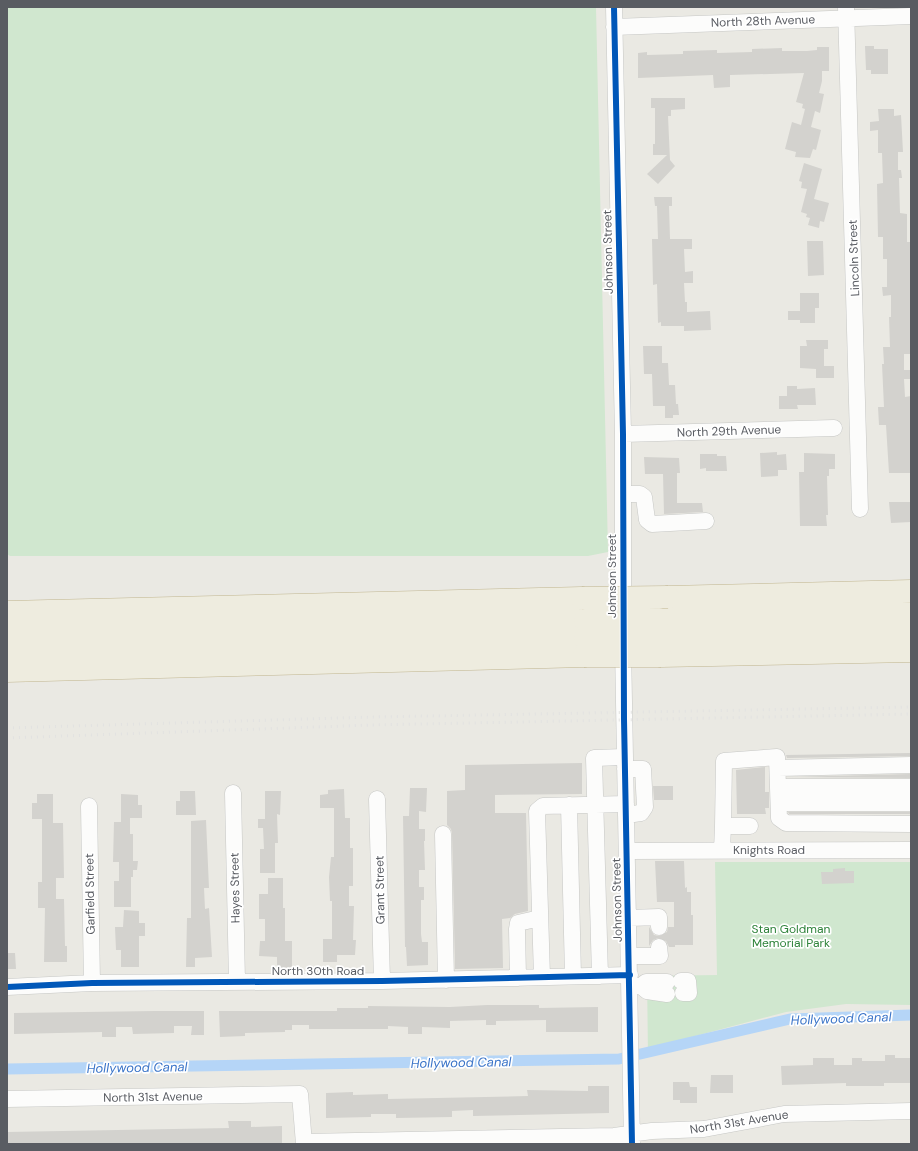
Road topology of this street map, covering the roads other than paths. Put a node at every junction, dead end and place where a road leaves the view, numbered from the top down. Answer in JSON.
{"nodes":[{"id":1,"x":614,"y":7,"type":"edge"},
{"id":2,"x":846,"y":12,"type":"edge"},
{"id":3,"x":911,"y":16,"type":"edge"},
{"id":4,"x":614,"y":27,"type":"junction"},
{"id":5,"x":834,"y":428,"type":"dead end"},
{"id":6,"x":623,"y":434,"type":"junction"},
{"id":7,"x":623,"y":494,"type":"junction"},
{"id":8,"x":860,"y":509,"type":"dead end"},
{"id":9,"x":647,"y":520,"type":"junction"},
{"id":10,"x":706,"y":521,"type":"dead end"},
{"id":11,"x":623,"y":527,"type":"junction"},
{"id":12,"x":911,"y":591,"type":"edge"},
{"id":13,"x":7,"y":612,"type":"edge"},
{"id":14,"x":911,"y":612,"type":"edge"},
{"id":15,"x":911,"y":630,"type":"edge"},
{"id":16,"x":7,"y":631,"type":"edge"},
{"id":17,"x":660,"y":637,"type":"junction"},
{"id":18,"x":585,"y":638,"type":"junction"},
{"id":19,"x":7,"y":651,"type":"edge"},
{"id":20,"x":911,"y":651,"type":"edge"},
{"id":21,"x":7,"y":671,"type":"edge"},
{"id":22,"x":625,"y":763,"type":"junction"},
{"id":23,"x":911,"y":765,"type":"edge"},
{"id":24,"x":778,"y":768,"type":"junction"},
{"id":25,"x":778,"y":787,"type":"junction"},
{"id":26,"x":911,"y":787,"type":"edge"},
{"id":27,"x":233,"y":793,"type":"dead end"},
{"id":28,"x":377,"y":799,"type":"dead end"},
{"id":29,"x":779,"y":803,"type":"junction"},
{"id":30,"x":911,"y":803,"type":"edge"},
{"id":31,"x":595,"y":804,"type":"junction"},
{"id":32,"x":89,"y":806,"type":"dead end"},
{"id":33,"x":569,"y":806,"type":"junction"},
{"id":34,"x":626,"y":809,"type":"junction"},
{"id":35,"x":911,"y":824,"type":"edge"},
{"id":36,"x":723,"y":826,"type":"junction"},
{"id":37,"x":750,"y":826,"type":"dead end"},
{"id":38,"x":443,"y":834,"type":"dead end"},
{"id":39,"x":722,"y":850,"type":"junction"},
{"id":40,"x":911,"y":850,"type":"edge"},
{"id":41,"x":628,"y":851,"type":"junction"},
{"id":42,"x":540,"y":918,"type":"junction"},
{"id":43,"x":629,"y":918,"type":"junction"},
{"id":44,"x":659,"y":927,"type":"dead end"},
{"id":45,"x":659,"y":948,"type":"dead end"},
{"id":46,"x":630,"y":956,"type":"junction"},
{"id":47,"x":573,"y":976,"type":"junction"},
{"id":48,"x":600,"y":976,"type":"junction"},
{"id":49,"x":542,"y":977,"type":"junction"},
{"id":50,"x":518,"y":978,"type":"junction"},
{"id":51,"x":446,"y":980,"type":"junction"},
{"id":52,"x":382,"y":981,"type":"junction"},
{"id":53,"x":237,"y":982,"type":"junction"},
{"id":54,"x":634,"y":982,"type":"junction"},
{"id":55,"x":92,"y":983,"type":"junction"},
{"id":56,"x":7,"y":987,"type":"edge"},
{"id":57,"x":675,"y":987,"type":"dead end"},
{"id":58,"x":7,"y":1100,"type":"edge"},
{"id":59,"x":911,"y":1111,"type":"edge"},
{"id":60,"x":632,"y":1139,"type":"edge"},
{"id":61,"x":304,"y":1143,"type":"edge"}],
"edges":[{"from":1,"to":4,"type":"street","name":"Johnson Street"},
{"from":2,"to":3,"type":"street","name":"North 28th Avenue"},
{"from":2,"to":4,"type":"street","name":"North 28th Avenue"},
{"from":2,"to":8,"type":"street","name":"Lincoln Street"},
{"from":4,"to":6,"type":"street","name":"Johnson Street"},
{"from":5,"to":6,"type":"street","name":"North 29th Avenue"},
{"from":6,"to":7,"type":"street","name":"Johnson Street"},
{"from":7,"to":9,"type":"street"},
{"from":7,"to":11,"type":"street","name":"Johnson Street"},
{"from":9,"to":10,"type":"street"},
{"from":9,"to":11,"type":"street"},
{"from":11,"to":22,"type":"street","name":"Johnson Street"},
{"from":12,"to":13,"type":"highway","bridge":true},
{"from":14,"to":17,"type":"highway"},
{"from":15,"to":17,"type":"highway"},
{"from":16,"to":18,"type":"highway"},
{"from":17,"to":18,"type":"highway","bridge":true},
{"from":17,"to":18,"type":"highway","bridge":true},
{"from":17,"to":20,"type":"highway"},
{"from":18,"to":19,"type":"highway"},
{"from":18,"to":21,"type":"highway"},
{"from":22,"to":31,"type":"street"},
{"from":22,"to":34,"type":"street","name":"Johnson Street"},
{"from":23,"to":24,"type":"street"},
{"from":24,"to":25,"type":"street"},
{"from":24,"to":36,"type":"street"},
{"from":25,"to":26,"type":"street"},
{"from":25,"to":29,"type":"street"},
{"from":27,"to":53,"type":"street","name":"Hayes Street"},
{"from":28,"to":52,"type":"street","name":"Grant Street"},
{"from":29,"to":30,"type":"street"},
{"from":29,"to":35,"type":"street"},
{"from":31,"to":33,"type":"street"},
{"from":31,"to":34,"type":"street"},
{"from":31,"to":48,"type":"street"},
{"from":32,"to":55,"type":"street","name":"Garfield Street"},
{"from":33,"to":42,"type":"street"},
{"from":33,"to":47,"type":"street"},
{"from":34,"to":41,"type":"street","name":"Johnson Street"},
{"from":36,"to":37,"type":"street"},
{"from":36,"to":39,"type":"street"},
{"from":38,"to":51,"type":"street"},
{"from":39,"to":40,"type":"street","name":"Knights Road"},
{"from":39,"to":41,"type":"street","name":"Knights Road"},
{"from":41,"to":43,"type":"street","name":"Johnson Street"},
{"from":42,"to":49,"type":"street"},
{"from":42,"to":50,"type":"street"},
{"from":43,"to":44,"type":"street"},
{"from":43,"to":46,"type":"street","name":"Johnson Street"},
{"from":45,"to":46,"type":"street"},
{"from":46,"to":54,"type":"street","name":"Johnson Street"},
{"from":47,"to":48,"type":"street","name":"North 30th Road"},
{"from":47,"to":49,"type":"street","name":"North 30th Road"},
{"from":48,"to":54,"type":"street","name":"North 30th Road"},
{"from":49,"to":50,"type":"street","name":"North 30th Road"},
{"from":50,"to":51,"type":"street","name":"North 30th Road"},
{"from":51,"to":52,"type":"street","name":"North 30th Road"},
{"from":52,"to":53,"type":"street","name":"North 30th Road"},
{"from":53,"to":55,"type":"street","name":"North 30th Road"},
{"from":54,"to":57,"type":"street"},
{"from":54,"to":60,"type":"street","name":"Johnson Street"},
{"from":55,"to":56,"type":"street","name":"North 30th Road"},
{"from":58,"to":61,"type":"street","name":"North 31st Avenue"},
{"from":59,"to":60,"type":"street","name":"North 31st Avenue"},
{"from":60,"to":61,"type":"street","name":"North 31st Avenue"}]}
